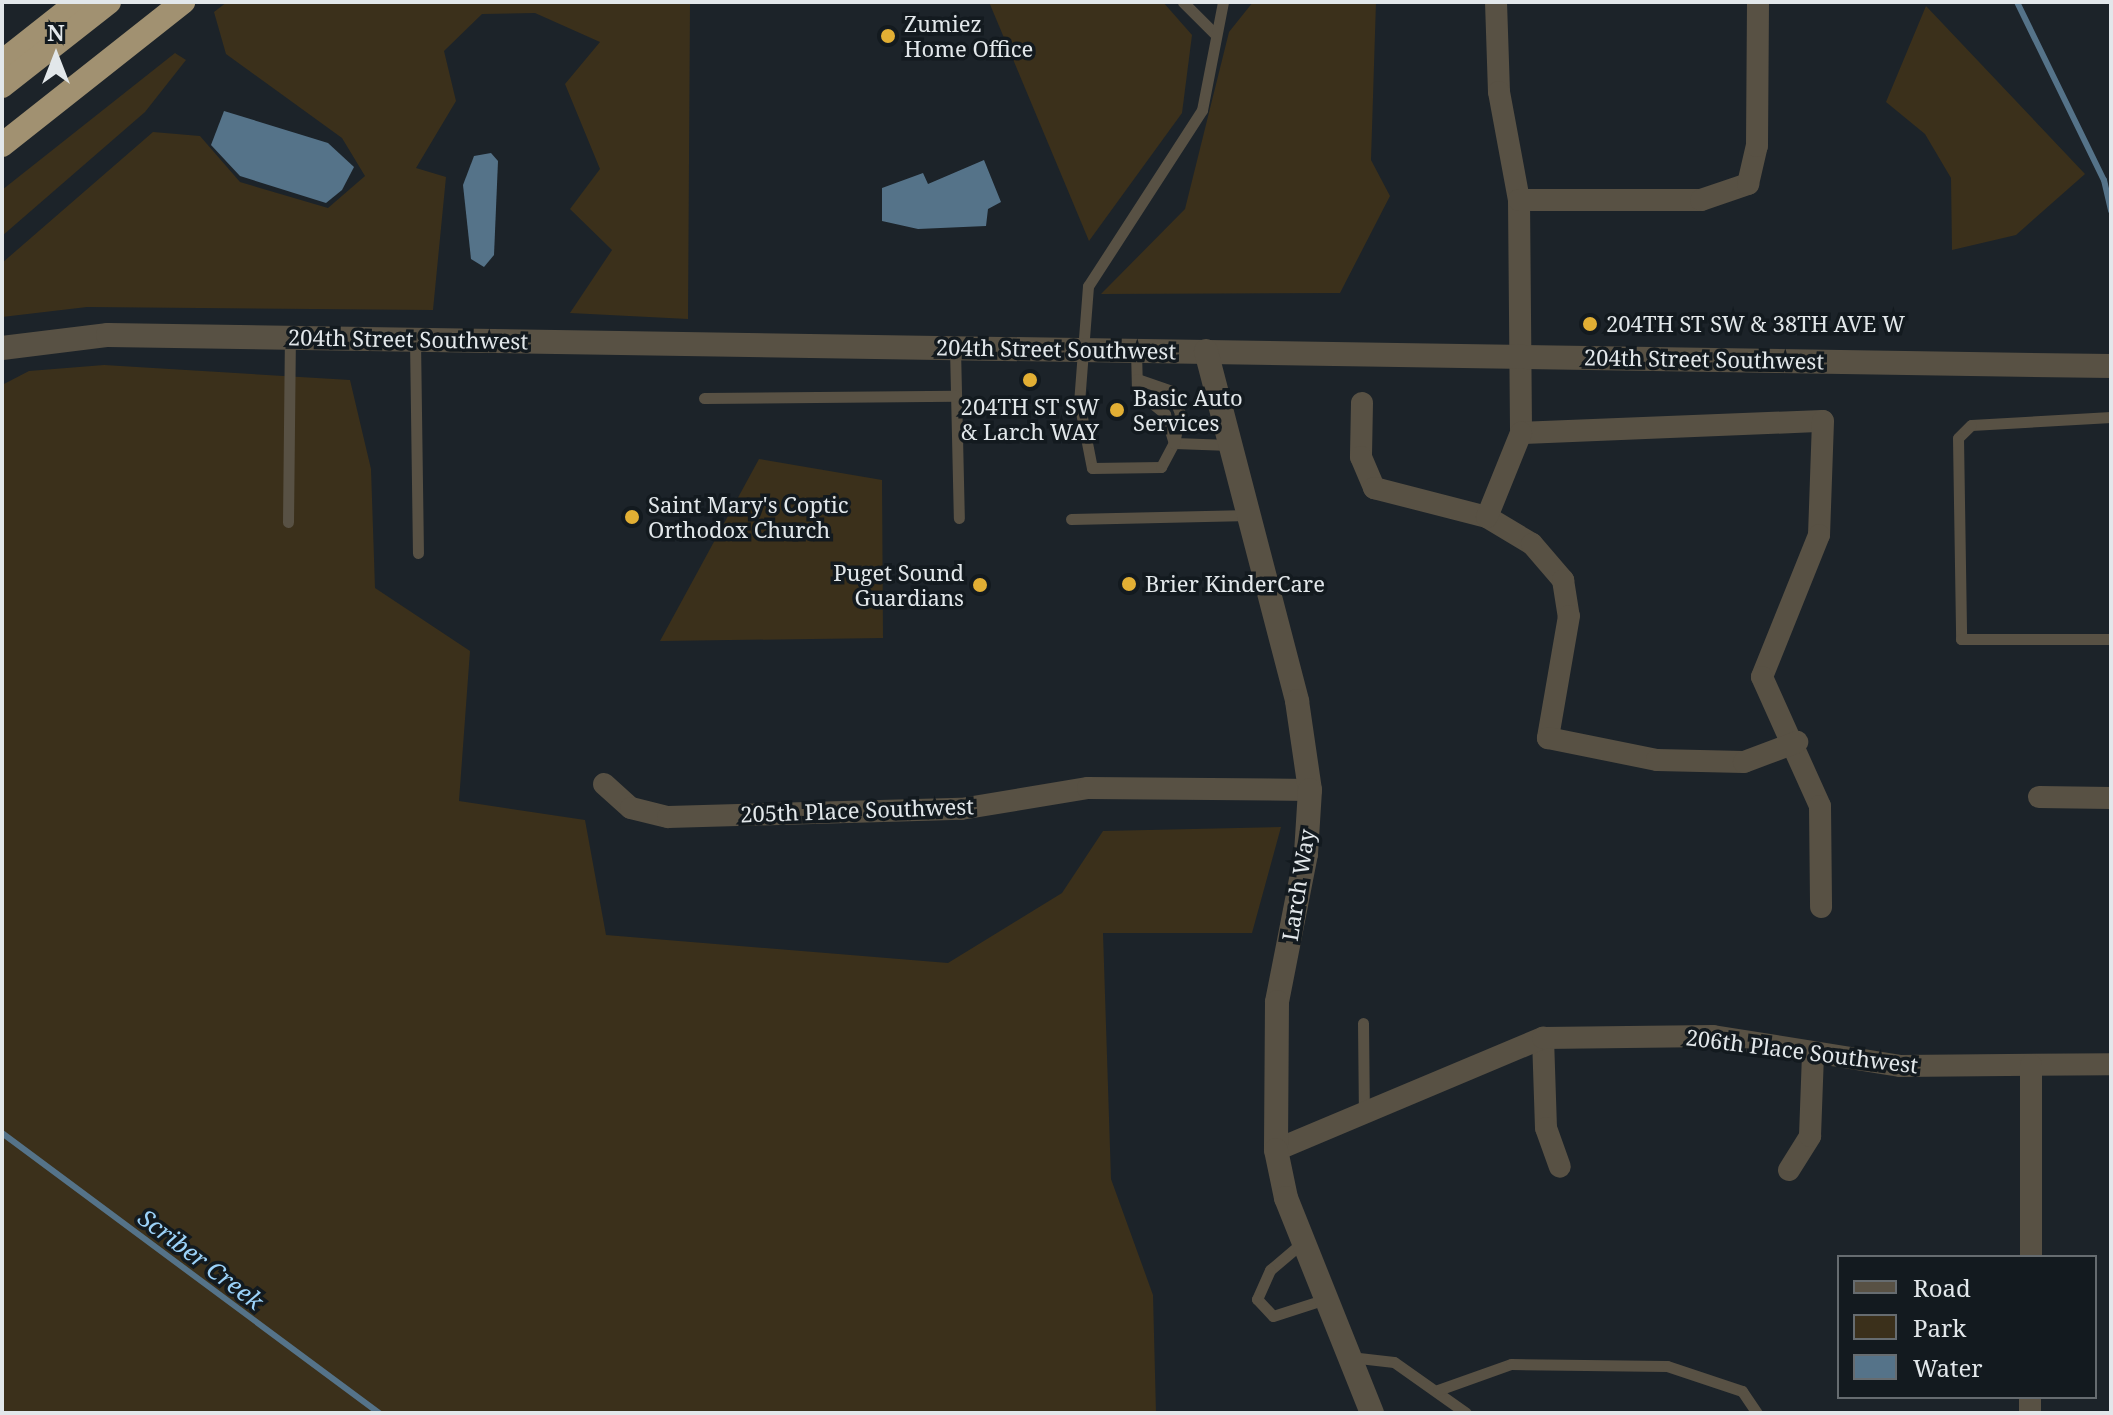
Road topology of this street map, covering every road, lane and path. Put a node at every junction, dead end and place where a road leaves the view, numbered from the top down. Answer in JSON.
{"nodes":[{"id":1,"x":78,"y":2,"type":"edge"},
{"id":2,"x":109,"y":2,"type":"edge"},
{"id":3,"x":183,"y":2,"type":"edge"},
{"id":4,"x":1183,"y":2,"type":"edge"},
{"id":5,"x":1223,"y":2,"type":"edge"},
{"id":6,"x":1496,"y":2,"type":"edge"},
{"id":7,"x":1758,"y":2,"type":"edge"},
{"id":8,"x":1214,"y":33,"type":"junction"},
{"id":9,"x":2,"y":62,"type":"edge"},
{"id":10,"x":2,"y":86,"type":"edge"},
{"id":11,"x":2,"y":145,"type":"edge"},
{"id":12,"x":1519,"y":200,"type":"junction"},
{"id":13,"x":290,"y":337,"type":"junction"},
{"id":14,"x":415,"y":339,"type":"junction"},
{"id":15,"x":2,"y":348,"type":"edge"},
{"id":16,"x":955,"y":348,"type":"junction"},
{"id":17,"x":1078,"y":349,"type":"junction"},
{"id":18,"x":1136,"y":350,"type":"junction"},
{"id":19,"x":1206,"y":351,"type":"junction"},
{"id":20,"x":1515,"y":356,"type":"junction"},
{"id":21,"x":2111,"y":366,"type":"edge"},
{"id":22,"x":1137,"y":385,"type":"junction"},
{"id":23,"x":956,"y":396,"type":"junction"},
{"id":24,"x":704,"y":398,"type":"dead end"},
{"id":25,"x":1362,"y":403,"type":"dead end"},
{"id":26,"x":2111,"y":417,"type":"edge"},
{"id":27,"x":1521,"y":433,"type":"junction"},
{"id":28,"x":1174,"y":443,"type":"junction"},
{"id":29,"x":1231,"y":445,"type":"junction"},
{"id":30,"x":1250,"y":515,"type":"junction"},
{"id":31,"x":1487,"y":517,"type":"junction"},
{"id":32,"x":959,"y":518,"type":"dead end"},
{"id":33,"x":1071,"y":519,"type":"dead end"},
{"id":34,"x":288,"y":522,"type":"dead end"},
{"id":35,"x":418,"y":553,"type":"dead end"},
{"id":36,"x":2111,"y":639,"type":"edge"},
{"id":37,"x":1797,"y":742,"type":"junction"},
{"id":38,"x":604,"y":784,"type":"dead end"},
{"id":39,"x":1310,"y":790,"type":"junction"},
{"id":40,"x":2039,"y":797,"type":"dead end"},
{"id":41,"x":2111,"y":798,"type":"edge"},
{"id":42,"x":1821,"y":907,"type":"dead end"},
{"id":43,"x":1363,"y":1023,"type":"dead end"},
{"id":44,"x":1543,"y":1038,"type":"junction"},
{"id":45,"x":1813,"y":1056,"type":"junction"},
{"id":46,"x":2111,"y":1064,"type":"edge"},
{"id":47,"x":2031,"y":1065,"type":"junction"},
{"id":48,"x":1364,"y":1113,"type":"junction"},
{"id":49,"x":1276,"y":1150,"type":"junction"},
{"id":50,"x":1560,"y":1167,"type":"dead end"},
{"id":51,"x":1789,"y":1170,"type":"dead end"},
{"id":52,"x":1304,"y":1242,"type":"junction"},
{"id":53,"x":2031,"y":1255,"type":"edge"},
{"id":54,"x":1326,"y":1298,"type":"junction"},
{"id":55,"x":1350,"y":1357,"type":"junction"},
{"id":56,"x":1438,"y":1390,"type":"junction"},
{"id":57,"x":1372,"y":1413,"type":"edge"},
{"id":58,"x":1466,"y":1413,"type":"edge"},
{"id":59,"x":1757,"y":1413,"type":"edge"}],
"edges":[{"from":1,"to":9,"type":"highway"},
{"from":2,"to":10,"type":"highway"},
{"from":3,"to":11,"type":"highway"},
{"from":4,"to":8,"type":"lane"},
{"from":5,"to":8,"type":"lane"},
{"from":6,"to":12,"type":"street"},
{"from":7,"to":12,"type":"street"},
{"from":8,"to":17,"type":"lane"},
{"from":12,"to":20,"type":"street"},
{"from":13,"to":14,"type":"street","name":"204th Street Southwest"},
{"from":13,"to":15,"type":"street","name":"204th Street Southwest"},
{"from":13,"to":34,"type":"lane"},
{"from":14,"to":16,"type":"street","name":"204th Street Southwest"},
{"from":14,"to":35,"type":"lane"},
{"from":16,"to":17,"type":"street","name":"204th Street Southwest"},
{"from":16,"to":23,"type":"lane"},
{"from":17,"to":18,"type":"street","name":"204th Street Southwest"},
{"from":17,"to":28,"type":"lane"},
{"from":18,"to":19,"type":"street","name":"204th Street Southwest"},
{"from":18,"to":22,"type":"lane"},
{"from":19,"to":20,"type":"street","name":"204th Street Southwest"},
{"from":19,"to":29,"type":"street","name":"Larch Way"},
{"from":20,"to":21,"type":"street","name":"204th Street Southwest"},
{"from":20,"to":27,"type":"street"},
{"from":22,"to":28,"type":"lane"},
{"from":22,"to":28,"type":"lane"},
{"from":23,"to":24,"type":"lane"},
{"from":23,"to":32,"type":"lane"},
{"from":25,"to":31,"type":"street"},
{"from":26,"to":36,"type":"lane"},
{"from":27,"to":31,"type":"street"},
{"from":27,"to":37,"type":"street"},
{"from":28,"to":29,"type":"lane"},
{"from":29,"to":30,"type":"street","name":"Larch Way"},
{"from":30,"to":33,"type":"lane"},
{"from":30,"to":39,"type":"street","name":"Larch Way"},
{"from":31,"to":37,"type":"street"},
{"from":37,"to":42,"type":"street"},
{"from":38,"to":39,"type":"street","name":"205th Place Southwest"},
{"from":39,"to":49,"type":"street","name":"Larch Way"},
{"from":40,"to":41,"type":"street"},
{"from":43,"to":48,"type":"lane"},
{"from":44,"to":45,"type":"street","name":"206th Place Southwest"},
{"from":44,"to":48,"type":"street","name":"206th Place Southwest"},
{"from":44,"to":50,"type":"street"},
{"from":45,"to":47,"type":"street","name":"206th Place Southwest"},
{"from":45,"to":51,"type":"street"},
{"from":46,"to":47,"type":"street","name":"206th Place Southwest"},
{"from":47,"to":53,"type":"street"},
{"from":48,"to":49,"type":"street","name":"206th Place Southwest"},
{"from":49,"to":52,"type":"street","name":"Larch Way"},
{"from":52,"to":54,"type":"street","name":"Larch Way"},
{"from":52,"to":54,"type":"lane"},
{"from":54,"to":55,"type":"street","name":"Larch Way"},
{"from":55,"to":56,"type":"lane"},
{"from":55,"to":57,"type":"street","name":"Larch Way"},
{"from":56,"to":58,"type":"lane"},
{"from":56,"to":59,"type":"lane"}]}
